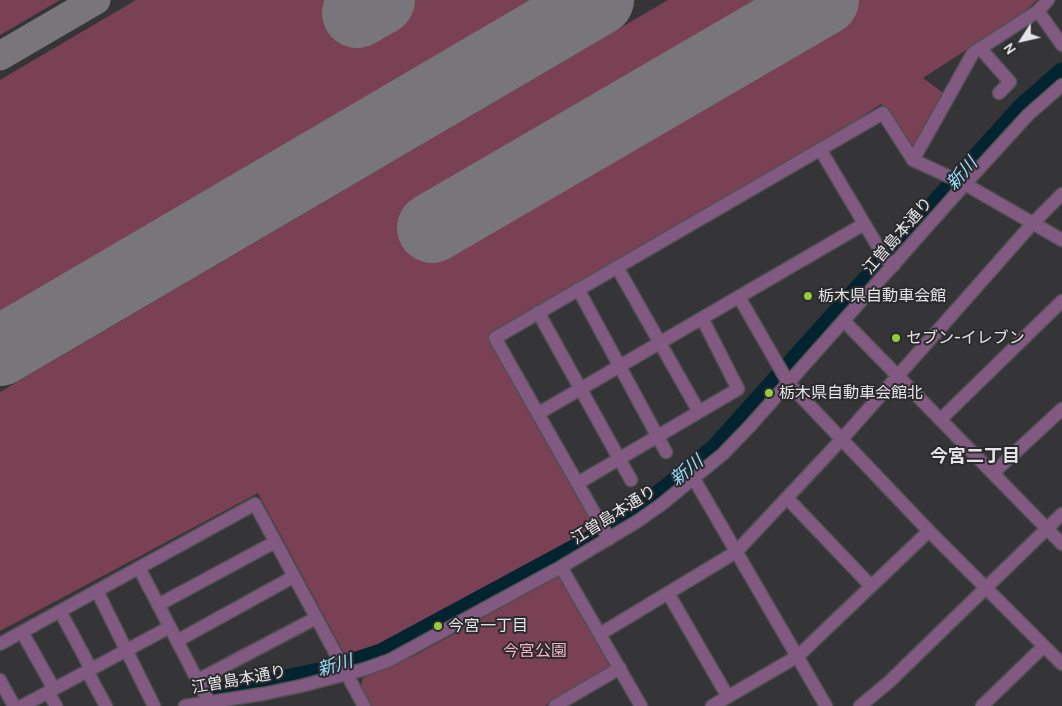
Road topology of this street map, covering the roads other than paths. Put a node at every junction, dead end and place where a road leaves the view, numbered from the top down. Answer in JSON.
{"nodes":[{"id":1,"x":1048,"y":0,"type":"edge"},
{"id":2,"x":1038,"y":11,"type":"junction"},
{"id":3,"x":1062,"y":45,"type":"edge"},
{"id":4,"x":980,"y":48,"type":"junction"},
{"id":5,"x":1062,"y":85,"type":"edge"},
{"id":6,"x":998,"y":93,"type":"dead end"},
{"id":7,"x":820,"y":149,"type":"junction"},
{"id":8,"x":913,"y":160,"type":"junction"},
{"id":9,"x":964,"y":184,"type":"junction"},
{"id":10,"x":1062,"y":194,"type":"edge"},
{"id":11,"x":1033,"y":223,"type":"junction"},
{"id":12,"x":864,"y":224,"type":"junction"},
{"id":13,"x":1062,"y":240,"type":"edge"},
{"id":14,"x":894,"y":265,"type":"junction"},
{"id":15,"x":617,"y":267,"type":"junction"},
{"id":16,"x":578,"y":289,"type":"junction"},
{"id":17,"x":739,"y":297,"type":"junction"},
{"id":18,"x":1062,"y":301,"type":"edge"},
{"id":19,"x":538,"y":312,"type":"junction"},
{"id":20,"x":702,"y":318,"type":"junction"},
{"id":21,"x":844,"y":321,"type":"junction"},
{"id":22,"x":660,"y":343,"type":"junction"},
{"id":23,"x":620,"y":366,"type":"junction"},
{"id":24,"x":897,"y":374,"type":"junction"},
{"id":25,"x":789,"y":384,"type":"junction"},
{"id":26,"x":581,"y":389,"type":"junction"},
{"id":27,"x":1062,"y":409,"type":"edge"},
{"id":28,"x":698,"y":412,"type":"junction"},
{"id":29,"x":539,"y":413,"type":"junction"},
{"id":30,"x":941,"y":420,"type":"junction"},
{"id":31,"x":658,"y":436,"type":"junction"},
{"id":32,"x":842,"y":439,"type":"junction"},
{"id":33,"x":666,"y":452,"type":"dead end"},
{"id":34,"x":619,"y":458,"type":"junction"},
{"id":35,"x":993,"y":473,"type":"junction"},
{"id":36,"x":694,"y":479,"type":"junction"},
{"id":37,"x":632,"y":480,"type":"dead end"},
{"id":38,"x":578,"y":483,"type":"junction"},
{"id":39,"x":787,"y":498,"type":"junction"},
{"id":40,"x":1062,"y":514,"type":"edge"},
{"id":41,"x":1047,"y":529,"type":"junction"},
{"id":42,"x":929,"y":531,"type":"junction"},
{"id":43,"x":608,"y":539,"type":"junction"},
{"id":44,"x":275,"y":542,"type":"junction"},
{"id":45,"x":1062,"y":544,"type":"edge"},
{"id":46,"x":736,"y":552,"type":"junction"},
{"id":47,"x":561,"y":567,"type":"junction"},
{"id":48,"x":139,"y":568,"type":"junction"},
{"id":49,"x":294,"y":576,"type":"junction"},
{"id":50,"x":871,"y":586,"type":"junction"},
{"id":51,"x":986,"y":588,"type":"junction"},
{"id":52,"x":97,"y":591,"type":"junction"},
{"id":53,"x":668,"y":594,"type":"junction"},
{"id":54,"x":158,"y":605,"type":"junction"},
{"id":55,"x":60,"y":611,"type":"junction"},
{"id":56,"x":316,"y":618,"type":"junction"},
{"id":57,"x":170,"y":627,"type":"junction"},
{"id":58,"x":22,"y":632,"type":"junction"},
{"id":59,"x":600,"y":634,"type":"junction"},
{"id":60,"x":177,"y":641,"type":"junction"},
{"id":61,"x":0,"y":644,"type":"edge"},
{"id":62,"x":1044,"y":646,"type":"junction"},
{"id":63,"x":127,"y":650,"type":"junction"},
{"id":64,"x":798,"y":656,"type":"junction"},
{"id":65,"x":1062,"y":664,"type":"edge"},
{"id":66,"x":620,"y":668,"type":"junction"},
{"id":67,"x":89,"y":670,"type":"junction"},
{"id":68,"x":346,"y":674,"type":"junction"},
{"id":69,"x":0,"y":680,"type":"edge"},
{"id":70,"x":198,"y":680,"type":"junction"},
{"id":71,"x":51,"y":690,"type":"junction"},
{"id":72,"x":263,"y":694,"type":"junction"},
{"id":73,"x":728,"y":697,"type":"junction"},
{"id":74,"x":210,"y":704,"type":"edge"},
{"id":75,"x":14,"y":706,"type":"edge"},
{"id":76,"x":22,"y":706,"type":"edge"},
{"id":77,"x":56,"y":706,"type":"edge"},
{"id":78,"x":106,"y":706,"type":"edge"},
{"id":79,"x":154,"y":706,"type":"edge"},
{"id":80,"x":185,"y":706,"type":"edge"},
{"id":81,"x":270,"y":706,"type":"edge"},
{"id":82,"x":364,"y":706,"type":"edge"},
{"id":83,"x":555,"y":706,"type":"edge"},
{"id":84,"x":642,"y":706,"type":"edge"},
{"id":85,"x":712,"y":706,"type":"edge"},
{"id":86,"x":826,"y":706,"type":"edge"},
{"id":87,"x":860,"y":706,"type":"edge"},
{"id":88,"x":982,"y":706,"type":"edge"}],
"edges":[{"from":1,"to":2,"type":"street"},
{"from":2,"to":3,"type":"street"},
{"from":2,"to":4,"type":"street"},
{"from":4,"to":6,"type":"street"},
{"from":4,"to":8,"type":"street"},
{"from":5,"to":9,"type":"street","name":"江曽島本通り"},
{"from":7,"to":8,"type":"street"},
{"from":7,"to":12,"type":"street"},
{"from":7,"to":15,"type":"street"},
{"from":8,"to":9,"type":"street"},
{"from":9,"to":11,"type":"street"},
{"from":9,"to":14,"type":"street","name":"江曽島本通り"},
{"from":10,"to":11,"type":"street"},
{"from":11,"to":13,"type":"street"},
{"from":11,"to":24,"type":"street"},
{"from":12,"to":14,"type":"street"},
{"from":12,"to":17,"type":"street"},
{"from":14,"to":21,"type":"street","name":"江曽島本通り"},
{"from":15,"to":16,"type":"street"},
{"from":15,"to":22,"type":"street"},
{"from":16,"to":19,"type":"street"},
{"from":16,"to":23,"type":"street"},
{"from":17,"to":20,"type":"street"},
{"from":17,"to":25,"type":"street"},
{"from":18,"to":30,"type":"street"},
{"from":19,"to":26,"type":"street"},
{"from":19,"to":29,"type":"street"},
{"from":20,"to":22,"type":"street"},
{"from":20,"to":28,"type":"street"},
{"from":21,"to":24,"type":"street"},
{"from":21,"to":25,"type":"street","name":"江曽島本通り"},
{"from":22,"to":23,"type":"street"},
{"from":22,"to":28,"type":"street"},
{"from":23,"to":26,"type":"street"},
{"from":23,"to":31,"type":"street"},
{"from":24,"to":30,"type":"street"},
{"from":24,"to":32,"type":"street"},
{"from":25,"to":32,"type":"street"},
{"from":25,"to":36,"type":"street","name":"江曽島本通り"},
{"from":26,"to":29,"type":"street"},
{"from":26,"to":34,"type":"street"},
{"from":27,"to":35,"type":"street"},
{"from":28,"to":31,"type":"street"},
{"from":29,"to":38,"type":"street"},
{"from":30,"to":35,"type":"street"},
{"from":31,"to":33,"type":"street"},
{"from":31,"to":34,"type":"street"},
{"from":32,"to":39,"type":"street"},
{"from":32,"to":42,"type":"street"},
{"from":34,"to":37,"type":"street"},
{"from":34,"to":38,"type":"street"},
{"from":35,"to":41,"type":"street"},
{"from":36,"to":43,"type":"street","name":"江曽島本通り"},
{"from":36,"to":46,"type":"street"},
{"from":38,"to":43,"type":"street"},
{"from":39,"to":46,"type":"street"},
{"from":39,"to":50,"type":"street"},
{"from":40,"to":41,"type":"street"},
{"from":41,"to":45,"type":"street"},
{"from":41,"to":51,"type":"street"},
{"from":42,"to":50,"type":"street"},
{"from":42,"to":51,"type":"street"},
{"from":43,"to":47,"type":"street","name":"江曽島本通り"},
{"from":44,"to":48,"type":"street"},
{"from":44,"to":49,"type":"street"},
{"from":44,"to":54,"type":"street"},
{"from":46,"to":53,"type":"street"},
{"from":46,"to":64,"type":"street"},
{"from":47,"to":59,"type":"street"},
{"from":47,"to":68,"type":"street","name":"江曽島本通り"},
{"from":48,"to":52,"type":"street"},
{"from":48,"to":54,"type":"street"},
{"from":49,"to":56,"type":"street"},
{"from":49,"to":60,"type":"street"},
{"from":50,"to":64,"type":"street"},
{"from":51,"to":62,"type":"street"},
{"from":51,"to":87,"type":"street"},
{"from":52,"to":55,"type":"street"},
{"from":52,"to":63,"type":"street"},
{"from":53,"to":59,"type":"street"},
{"from":53,"to":73,"type":"street"},
{"from":54,"to":57,"type":"street"},
{"from":55,"to":58,"type":"street"},
{"from":55,"to":67,"type":"street"},
{"from":56,"to":68,"type":"street"},
{"from":56,"to":70,"type":"street"},
{"from":57,"to":60,"type":"street"},
{"from":57,"to":63,"type":"street"},
{"from":58,"to":61,"type":"street"},
{"from":58,"to":71,"type":"street"},
{"from":59,"to":66,"type":"street"},
{"from":60,"to":70,"type":"street"},
{"from":62,"to":65,"type":"street"},
{"from":62,"to":88,"type":"street"},
{"from":63,"to":67,"type":"street"},
{"from":63,"to":79,"type":"street"},
{"from":64,"to":73,"type":"street"},
{"from":64,"to":86,"type":"street"},
{"from":66,"to":83,"type":"street"},
{"from":66,"to":84,"type":"street"},
{"from":67,"to":71,"type":"street"},
{"from":67,"to":78,"type":"street"},
{"from":68,"to":72,"type":"street","name":"江曽島本通り"},
{"from":68,"to":82,"type":"street"},
{"from":69,"to":75,"type":"street"},
{"from":70,"to":74,"type":"street"},
{"from":71,"to":76,"type":"street"},
{"from":71,"to":77,"type":"street"},
{"from":72,"to":74,"type":"street","name":"江曽島本通り"},
{"from":72,"to":81,"type":"street"},
{"from":73,"to":85,"type":"street"},
{"from":74,"to":80,"type":"street","name":"江曽島本通り"}]}
